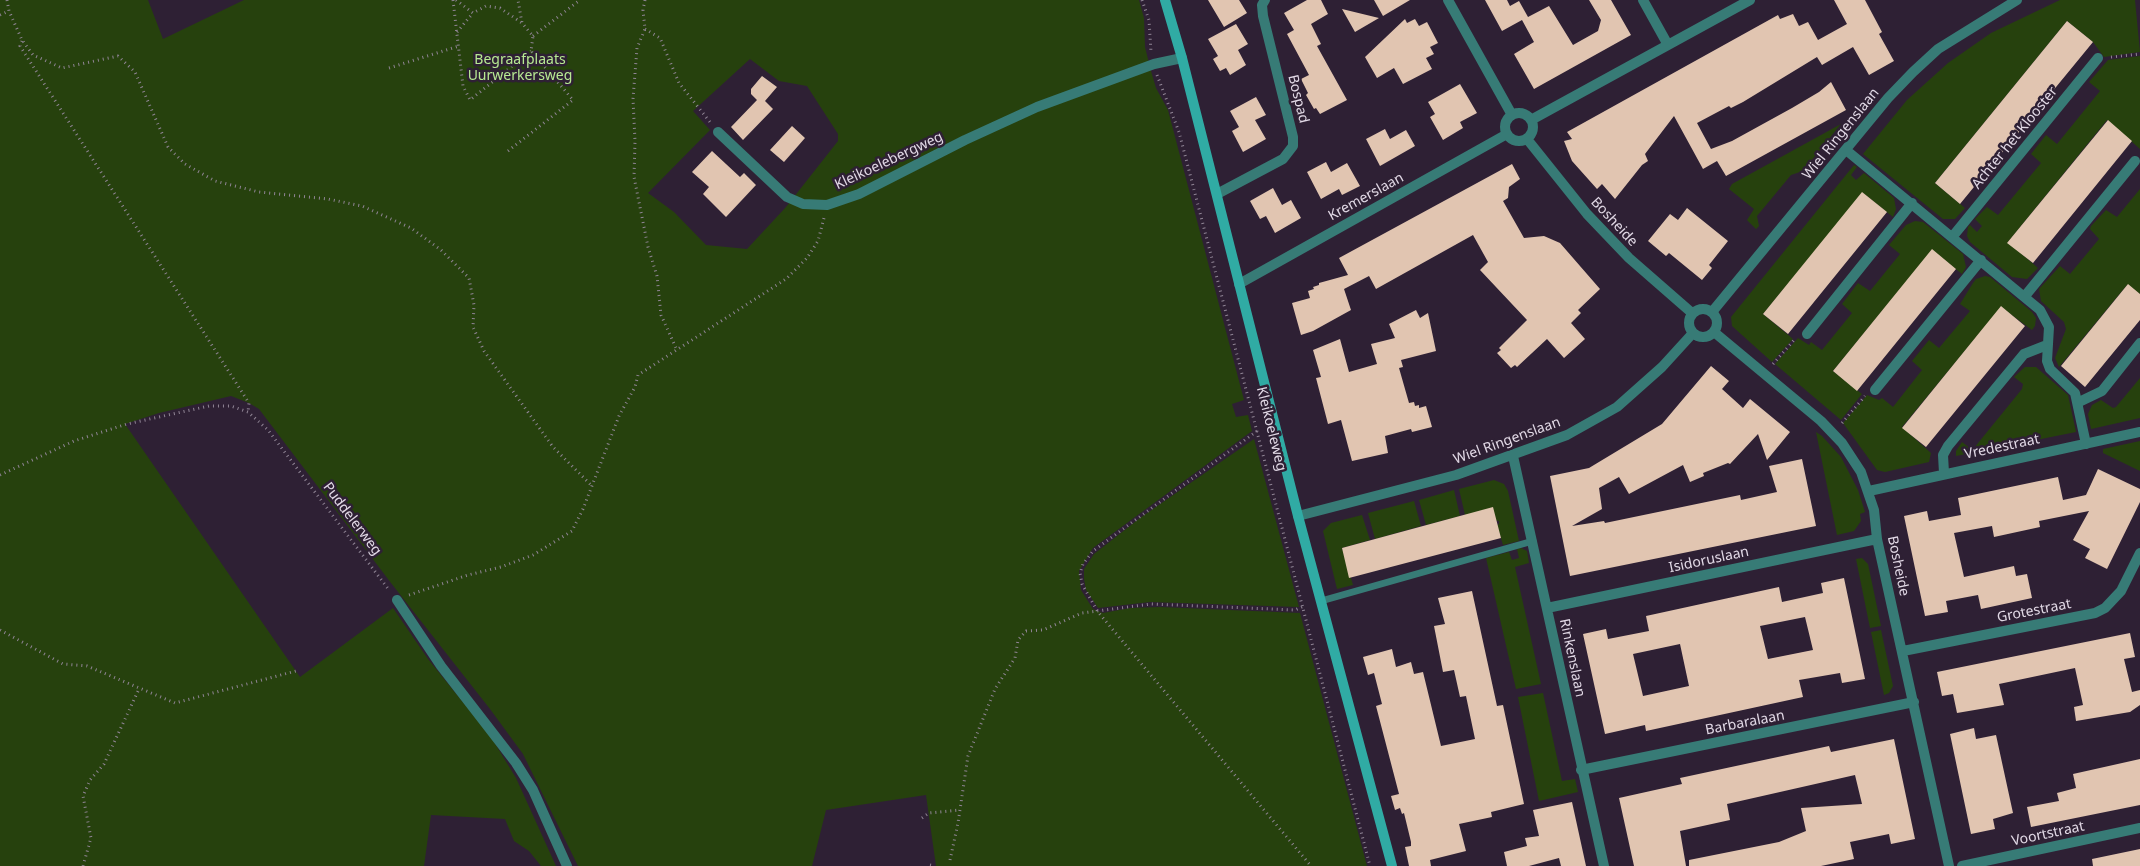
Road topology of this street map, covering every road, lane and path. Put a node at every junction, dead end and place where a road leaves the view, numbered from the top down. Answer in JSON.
{"nodes":[{"id":1,"x":8,"y":0,"type":"edge"},
{"id":2,"x":454,"y":0,"type":"edge"},
{"id":3,"x":518,"y":0,"type":"edge"},
{"id":4,"x":580,"y":0,"type":"edge"},
{"id":5,"x":645,"y":0,"type":"edge"},
{"id":6,"x":1142,"y":0,"type":"edge"},
{"id":7,"x":1165,"y":0,"type":"edge"},
{"id":8,"x":1265,"y":0,"type":"edge"},
{"id":9,"x":1448,"y":0,"type":"edge"},
{"id":10,"x":1643,"y":0,"type":"edge"},
{"id":11,"x":1750,"y":0,"type":"edge"},
{"id":12,"x":2016,"y":0,"type":"edge"},
{"id":13,"x":10,"y":11,"type":"junction"},
{"id":14,"x":474,"y":13,"type":"junction"},
{"id":15,"x":0,"y":15,"type":"edge"},
{"id":16,"x":522,"y":23,"type":"junction"},
{"id":17,"x":645,"y":29,"type":"junction"},
{"id":18,"x":457,"y":32,"type":"junction"},
{"id":19,"x":533,"y":36,"type":"junction"},
{"id":20,"x":22,"y":40,"type":"junction"},
{"id":21,"x":1668,"y":45,"type":"junction"},
{"id":22,"x":459,"y":46,"type":"junction"},
{"id":23,"x":531,"y":51,"type":"junction"},
{"id":24,"x":2140,"y":54,"type":"edge"},
{"id":25,"x":1182,"y":58,"type":"junction"},
{"id":26,"x":2098,"y":58,"type":"joint"},
{"id":27,"x":1154,"y":64,"type":"junction"},
{"id":28,"x":389,"y":68,"type":"dead end"},
{"id":29,"x":1512,"y":115,"type":"junction"},
{"id":30,"x":1531,"y":120,"type":"junction"},
{"id":31,"x":718,"y":132,"type":"joint"},
{"id":32,"x":1507,"y":134,"type":"junction"},
{"id":33,"x":1527,"y":139,"type":"junction"},
{"id":34,"x":1846,"y":150,"type":"junction"},
{"id":35,"x":508,"y":152,"type":"dead end"},
{"id":36,"x":2135,"y":161,"type":"dead end"},
{"id":37,"x":1217,"y":194,"type":"junction"},
{"id":38,"x":1912,"y":203,"type":"junction"},
{"id":39,"x":827,"y":205,"type":"junction"},
{"id":40,"x":1953,"y":236,"type":"junction"},
{"id":41,"x":1981,"y":260,"type":"junction"},
{"id":42,"x":1239,"y":284,"type":"junction"},
{"id":43,"x":2025,"y":296,"type":"junction"},
{"id":44,"x":1712,"y":312,"type":"junction"},
{"id":45,"x":1692,"y":314,"type":"junction"},
{"id":46,"x":1714,"y":332,"type":"junction"},
{"id":47,"x":1693,"y":333,"type":"junction"},
{"id":48,"x":1807,"y":334,"type":"joint"},
{"id":49,"x":2140,"y":343,"type":"edge"},
{"id":50,"x":2047,"y":345,"type":"junction"},
{"id":51,"x":676,"y":348,"type":"junction"},
{"id":52,"x":1765,"y":374,"type":"junction"},
{"id":53,"x":1875,"y":390,"type":"joint"},
{"id":54,"x":2079,"y":402,"type":"junction"},
{"id":55,"x":248,"y":412,"type":"junction"},
{"id":56,"x":1257,"y":431,"type":"junction"},
{"id":57,"x":2140,"y":432,"type":"edge"},
{"id":58,"x":1833,"y":434,"type":"junction"},
{"id":59,"x":2086,"y":444,"type":"junction"},
{"id":60,"x":1513,"y":456,"type":"junction"},
{"id":61,"x":1944,"y":473,"type":"junction"},
{"id":62,"x":0,"y":475,"type":"edge"},
{"id":63,"x":592,"y":486,"type":"junction"},
{"id":64,"x":1869,"y":491,"type":"junction"},
{"id":65,"x":1298,"y":516,"type":"junction"},
{"id":66,"x":1878,"y":539,"type":"junction"},
{"id":67,"x":1533,"y":541,"type":"junction"},
{"id":68,"x":2140,"y":552,"type":"edge"},
{"id":69,"x":397,"y":600,"type":"junction"},
{"id":70,"x":1321,"y":601,"type":"junction"},
{"id":71,"x":1303,"y":606,"type":"junction"},
{"id":72,"x":1547,"y":608,"type":"junction"},
{"id":73,"x":1098,"y":612,"type":"junction"},
{"id":74,"x":0,"y":630,"type":"edge"},
{"id":75,"x":1903,"y":651,"type":"junction"},
{"id":76,"x":296,"y":671,"type":"dead end"},
{"id":77,"x":139,"y":689,"type":"junction"},
{"id":78,"x":1914,"y":702,"type":"junction"},
{"id":79,"x":1581,"y":770,"type":"junction"},
{"id":80,"x":960,"y":810,"type":"junction"},
{"id":81,"x":922,"y":818,"type":"dead end"},
{"id":82,"x":2140,"y":828,"type":"edge"},
{"id":83,"x":950,"y":860,"type":"dead end"},
{"id":84,"x":83,"y":866,"type":"edge"},
{"id":85,"x":567,"y":866,"type":"edge"},
{"id":86,"x":1311,"y":866,"type":"edge"},
{"id":87,"x":1370,"y":866,"type":"edge"},
{"id":88,"x":1392,"y":866,"type":"edge"},
{"id":89,"x":1604,"y":866,"type":"edge"},
{"id":90,"x":1950,"y":866,"type":"edge"},
{"id":91,"x":1962,"y":866,"type":"edge"}],
"edges":[{"from":1,"to":13,"type":"path"},
{"from":2,"to":14,"type":"path"},
{"from":2,"to":18,"type":"path"},
{"from":3,"to":16,"type":"path"},
{"from":4,"to":19,"type":"path"},
{"from":5,"to":17,"type":"path"},
{"from":6,"to":27,"type":"path","name":"Kleikoeleweg"},
{"from":7,"to":25,"type":"street","name":"Kleikoeleweg"},
{"from":8,"to":37,"type":"street","name":"Bospad"},
{"from":9,"to":29,"type":"street"},
{"from":10,"to":21,"type":"street"},
{"from":11,"to":21,"type":"street"},
{"from":12,"to":34,"type":"street","name":"Wiel Ringenslaan"},
{"from":13,"to":15,"type":"path"},
{"from":13,"to":20,"type":"path"},
{"from":14,"to":16,"type":"path"},
{"from":14,"to":18,"type":"path"},
{"from":16,"to":19,"type":"path"},
{"from":17,"to":31,"type":"path"},
{"from":17,"to":51,"type":"path"},
{"from":18,"to":22,"type":"path"},
{"from":19,"to":23,"type":"path"},
{"from":20,"to":55,"type":"path"},
{"from":20,"to":63,"type":"path"},
{"from":21,"to":30,"type":"street"},
{"from":22,"to":23,"type":"path"},
{"from":22,"to":28,"type":"path"},
{"from":23,"to":35,"type":"path"},
{"from":24,"to":26,"type":"path"},
{"from":25,"to":27,"type":"street","name":"Kleikoelebergweg"},
{"from":25,"to":37,"type":"street","name":"Kleikoeleweg"},
{"from":26,"to":40,"type":"street","name":"Achter het Klooster"},
{"from":27,"to":39,"type":"street","name":"Kleikoelebergweg"},
{"from":27,"to":56,"type":"path","name":"Kleikoeleweg"},
{"from":29,"to":30,"type":"street"},
{"from":29,"to":32,"type":"street"},
{"from":30,"to":33,"type":"street"},
{"from":31,"to":39,"type":"street","name":"Kleikoelebergweg"},
{"from":32,"to":33,"type":"street"},
{"from":32,"to":42,"type":"street","name":"Kremerslaan"},
{"from":33,"to":45,"type":"street","name":"Bosheide"},
{"from":34,"to":38,"type":"street"},
{"from":34,"to":44,"type":"street","name":"Wiel Ringenslaan"},
{"from":36,"to":43,"type":"street"},
{"from":37,"to":42,"type":"street","name":"Kleikoeleweg"},
{"from":38,"to":40,"type":"street"},
{"from":38,"to":48,"type":"street"},
{"from":39,"to":51,"type":"path"},
{"from":40,"to":41,"type":"street"},
{"from":41,"to":43,"type":"street"},
{"from":41,"to":53,"type":"street"},
{"from":42,"to":65,"type":"street","name":"Kleikoeleweg"},
{"from":43,"to":50,"type":"street"},
{"from":44,"to":45,"type":"street"},
{"from":44,"to":46,"type":"street"},
{"from":45,"to":47,"type":"street"},
{"from":46,"to":47,"type":"street"},
{"from":46,"to":52,"type":"street","name":"Bosheide"},
{"from":47,"to":60,"type":"street","name":"Wiel Ringenslaan"},
{"from":48,"to":52,"type":"path"},
{"from":49,"to":54,"type":"street"},
{"from":50,"to":54,"type":"street"},
{"from":50,"to":61,"type":"street"},
{"from":51,"to":63,"type":"path"},
{"from":52,"to":58,"type":"street","name":"Bosheide"},
{"from":53,"to":58,"type":"path"},
{"from":54,"to":59,"type":"street"},
{"from":55,"to":62,"type":"path","name":"Puddelerweg"},
{"from":55,"to":69,"type":"path","name":"Puddelerweg"},
{"from":56,"to":71,"type":"path","name":"Kleikoeleweg"},
{"from":56,"to":73,"type":"path"},
{"from":57,"to":59,"type":"street","name":"Vredestraat"},
{"from":58,"to":64,"type":"street","name":"Bosheide"},
{"from":59,"to":61,"type":"street","name":"Vredestraat"},
{"from":60,"to":65,"type":"street","name":"Wiel Ringenslaan"},
{"from":60,"to":67,"type":"street","name":"Rinkenslaan"},
{"from":61,"to":64,"type":"street","name":"Vredestraat"},
{"from":63,"to":69,"type":"path"},
{"from":64,"to":66,"type":"street","name":"Bosheide"},
{"from":65,"to":70,"type":"street","name":"Kleikoeleweg"},
{"from":66,"to":72,"type":"street","name":"Isidoruslaan"},
{"from":66,"to":75,"type":"street","name":"Bosheide"},
{"from":67,"to":70,"type":"lane"},
{"from":67,"to":72,"type":"street","name":"Rinkenslaan"},
{"from":68,"to":75,"type":"street","name":"Grotestraat"},
{"from":69,"to":85,"type":"street"},
{"from":70,"to":88,"type":"street","name":"Kleikoeleweg"},
{"from":71,"to":73,"type":"path"},
{"from":71,"to":87,"type":"path","name":"Kleikoeleweg"},
{"from":72,"to":79,"type":"street","name":"Rinkenslaan"},
{"from":73,"to":80,"type":"path"},
{"from":73,"to":86,"type":"path"},
{"from":74,"to":77,"type":"path"},
{"from":75,"to":78,"type":"street","name":"Bosheide"},
{"from":76,"to":77,"type":"path"},
{"from":77,"to":84,"type":"path"},
{"from":78,"to":79,"type":"street","name":"Barbaralaan"},
{"from":78,"to":90,"type":"street","name":"Bosheide"},
{"from":79,"to":89,"type":"street","name":"Rinkenslaan"},
{"from":80,"to":81,"type":"path"},
{"from":80,"to":83,"type":"path"},
{"from":82,"to":91,"type":"street","name":"Voortstraat"}]}
